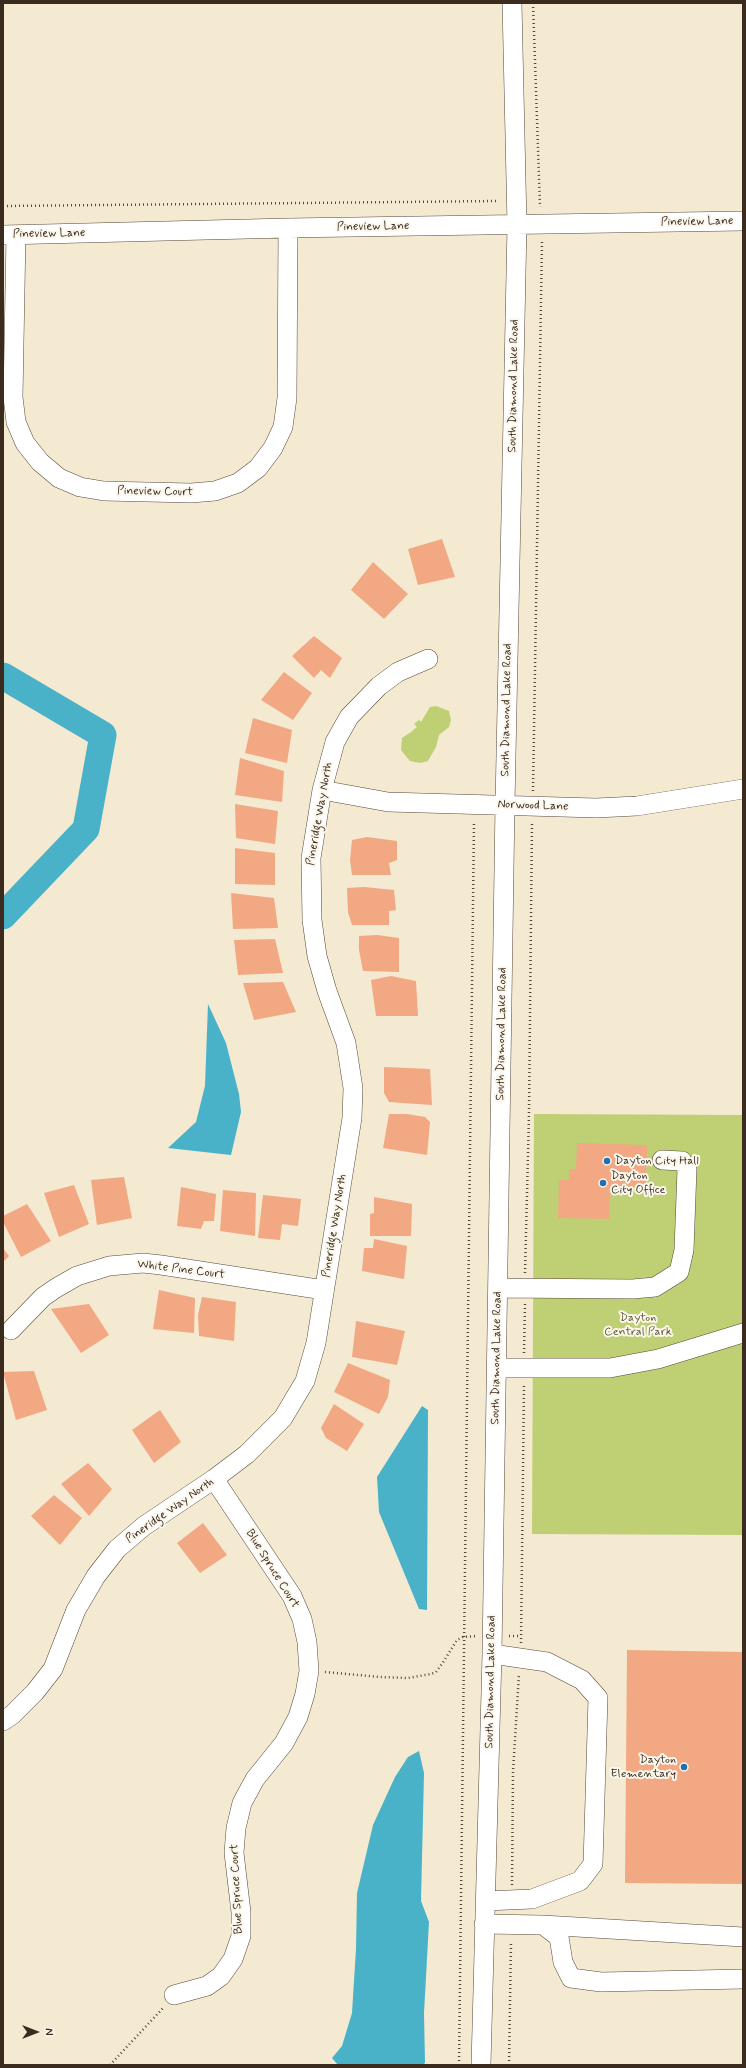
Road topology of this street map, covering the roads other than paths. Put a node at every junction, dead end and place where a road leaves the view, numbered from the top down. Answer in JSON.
{"nodes":[{"id":1,"x":512,"y":3,"type":"edge"},
{"id":2,"x":743,"y":221,"type":"edge"},
{"id":3,"x":517,"y":224,"type":"junction"},
{"id":4,"x":288,"y":228,"type":"junction"},
{"id":5,"x":9,"y":235,"type":"edge"},
{"id":6,"x":428,"y":659,"type":"dead end"},
{"id":7,"x":743,"y":788,"type":"edge"},
{"id":8,"x":322,"y":790,"type":"junction"},
{"id":9,"x":505,"y":804,"type":"junction"},
{"id":10,"x":662,"y":1160,"type":"dead end"},
{"id":11,"x":498,"y":1288,"type":"junction"},
{"id":12,"x":324,"y":1290,"type":"junction"},
{"id":13,"x":11,"y":1330,"type":"dead end"},
{"id":14,"x":743,"y":1332,"type":"edge"},
{"id":15,"x":497,"y":1368,"type":"junction"},
{"id":16,"x":214,"y":1480,"type":"junction"},
{"id":17,"x":492,"y":1654,"type":"junction"},
{"id":18,"x":3,"y":1721,"type":"edge"},
{"id":19,"x":485,"y":1901,"type":"junction"},
{"id":20,"x":484,"y":1924,"type":"junction"},
{"id":21,"x":543,"y":1925,"type":"junction"},
{"id":22,"x":743,"y":1937,"type":"edge"},
{"id":23,"x":743,"y":1979,"type":"edge"},
{"id":24,"x":174,"y":1995,"type":"road end"},
{"id":25,"x":481,"y":2065,"type":"edge"}],
"edges":[{"from":1,"to":3,"type":"street","name":"South Diamond Lake Road"},
{"from":2,"to":3,"type":"street","name":"Pineview Lane"},
{"from":3,"to":4,"type":"street","name":"Pineview Lane"},
{"from":3,"to":9,"type":"street","name":"South Diamond Lake Road"},
{"from":4,"to":5,"type":"street","name":"Pineview Lane"},
{"from":4,"to":5,"type":"street","name":"Pineview Court"},
{"from":6,"to":8,"type":"street","name":"Pineridge Way North"},
{"from":7,"to":9,"type":"street","name":"Norwood Lane"},
{"from":8,"to":9,"type":"street","name":"Norwood Lane"},
{"from":8,"to":12,"type":"street","name":"Pineridge Way North"},
{"from":9,"to":11,"type":"street","name":"South Diamond Lake Road"},
{"from":10,"to":11,"type":"street"},
{"from":11,"to":15,"type":"street","name":"South Diamond Lake Road"},
{"from":12,"to":13,"type":"street","name":"White Pine Court"},
{"from":12,"to":16,"type":"street","name":"Pineridge Way North"},
{"from":14,"to":15,"type":"street"},
{"from":15,"to":17,"type":"street","name":"South Diamond Lake Road"},
{"from":16,"to":18,"type":"street","name":"Pineridge Way North"},
{"from":16,"to":24,"type":"street","name":"Blue Spruce Court"},
{"from":17,"to":19,"type":"street","name":"South Diamond Lake Road"},
{"from":17,"to":19,"type":"street"},
{"from":19,"to":20,"type":"street","name":"South Diamond Lake Road"},
{"from":20,"to":21,"type":"street"},
{"from":20,"to":25,"type":"street","name":"South Diamond Lake Road"},
{"from":21,"to":22,"type":"street"},
{"from":21,"to":23,"type":"street"}]}
